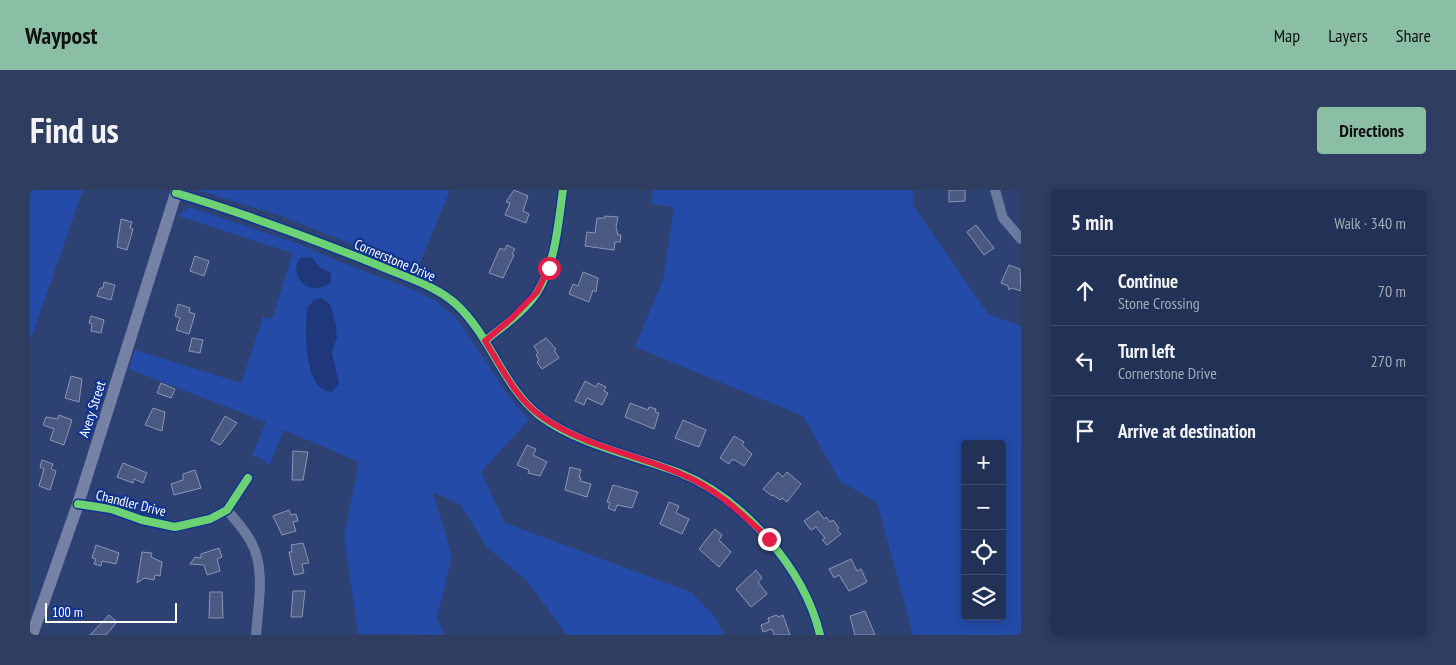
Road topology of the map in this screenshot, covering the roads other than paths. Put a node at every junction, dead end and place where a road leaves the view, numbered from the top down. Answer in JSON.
{"nodes":[{"id":1,"x":563,"y":190,"type":"edge"},
{"id":2,"x":995,"y":190,"type":"edge"},
{"id":3,"x":177,"y":191,"type":"edge"},
{"id":4,"x":1021,"y":240,"type":"edge"},
{"id":5,"x":485,"y":341,"type":"junction"},
{"id":6,"x":248,"y":478,"type":"dead end"},
{"id":7,"x":78,"y":504,"type":"junction"},
{"id":8,"x":227,"y":510,"type":"junction"},
{"id":9,"x":32,"y":635,"type":"edge"},
{"id":10,"x":256,"y":635,"type":"edge"},
{"id":11,"x":820,"y":635,"type":"edge"}],
"edges":[{"from":1,"to":5,"type":"street"},
{"from":2,"to":4,"type":"street"},
{"from":3,"to":5,"type":"street","name":"Cornerstone Drive"},
{"from":3,"to":7,"type":"main road","name":"Avery Street"},
{"from":5,"to":11,"type":"street","name":"Cornerstone Drive"},
{"from":6,"to":8,"type":"street"},
{"from":7,"to":8,"type":"street","name":"Chandler Drive"},
{"from":7,"to":9,"type":"main road","name":"Avery Street"},
{"from":8,"to":10,"type":"street"}]}
